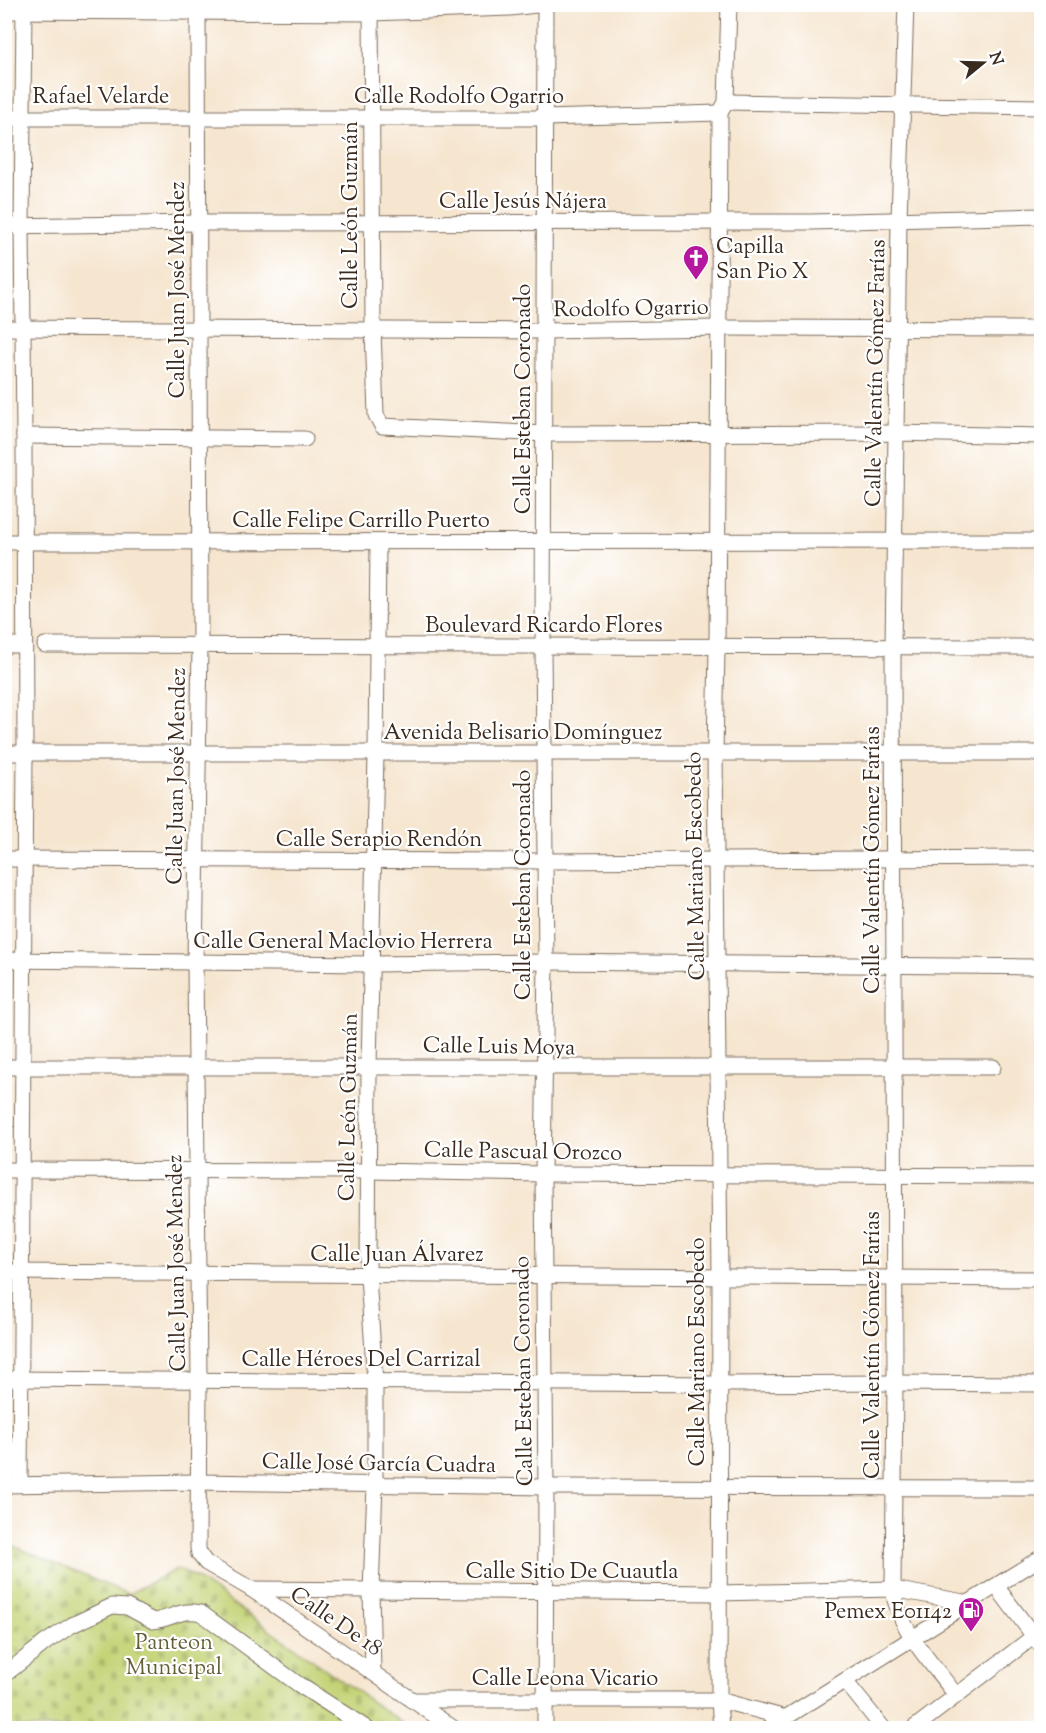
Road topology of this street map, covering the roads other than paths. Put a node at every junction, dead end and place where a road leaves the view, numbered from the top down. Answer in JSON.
{"nodes":[{"id":1,"x":729,"y":4,"type":"edge"},
{"id":2,"x":906,"y":4,"type":"edge"},
{"id":3,"x":545,"y":5,"type":"edge"},
{"id":4,"x":24,"y":8,"type":"edge"},
{"id":5,"x":198,"y":9,"type":"edge"},
{"id":6,"x":371,"y":9,"type":"edge"},
{"id":7,"x":4,"y":11,"type":"edge"},
{"id":8,"x":903,"y":104,"type":"junction"},
{"id":9,"x":1041,"y":107,"type":"edge"},
{"id":10,"x":723,"y":108,"type":"junction"},
{"id":11,"x":198,"y":117,"type":"junction"},
{"id":12,"x":371,"y":117,"type":"junction"},
{"id":13,"x":4,"y":118,"type":"edge"},
{"id":14,"x":23,"y":118,"type":"junction"},
{"id":15,"x":545,"y":118,"type":"junction"},
{"id":16,"x":1041,"y":216,"type":"edge"},
{"id":17,"x":899,"y":219,"type":"junction"},
{"id":18,"x":198,"y":223,"type":"junction"},
{"id":19,"x":372,"y":223,"type":"junction"},
{"id":20,"x":545,"y":223,"type":"junction"},
{"id":21,"x":720,"y":223,"type":"junction"},
{"id":22,"x":4,"y":226,"type":"edge"},
{"id":23,"x":22,"y":226,"type":"junction"},
{"id":24,"x":4,"y":328,"type":"edge"},
{"id":25,"x":22,"y":328,"type":"junction"},
{"id":26,"x":719,"y":328,"type":"junction"},
{"id":27,"x":1041,"y":329,"type":"edge"},
{"id":28,"x":198,"y":330,"type":"junction"},
{"id":29,"x":372,"y":330,"type":"junction"},
{"id":30,"x":897,"y":330,"type":"junction"},
{"id":31,"x":544,"y":331,"type":"junction"},
{"id":32,"x":895,"y":433,"type":"junction"},
{"id":33,"x":545,"y":434,"type":"junction"},
{"id":34,"x":718,"y":435,"type":"junction"},
{"id":35,"x":24,"y":436,"type":"junction"},
{"id":36,"x":1041,"y":436,"type":"edge"},
{"id":37,"x":199,"y":437,"type":"junction"},
{"id":38,"x":305,"y":439,"type":"dead end"},
{"id":39,"x":544,"y":540,"type":"junction"},
{"id":40,"x":718,"y":540,"type":"junction"},
{"id":41,"x":199,"y":541,"type":"junction"},
{"id":42,"x":1041,"y":541,"type":"edge"},
{"id":43,"x":4,"y":542,"type":"edge"},
{"id":44,"x":24,"y":542,"type":"junction"},
{"id":45,"x":378,"y":542,"type":"junction"},
{"id":46,"x":894,"y":542,"type":"junction"},
{"id":47,"x":4,"y":645,"type":"edge"},
{"id":48,"x":23,"y":645,"type":"junction"},
{"id":49,"x":45,"y":645,"type":"dead end"},
{"id":50,"x":200,"y":645,"type":"junction"},
{"id":51,"x":378,"y":646,"type":"junction"},
{"id":52,"x":543,"y":646,"type":"junction"},
{"id":53,"x":893,"y":646,"type":"junction"},
{"id":54,"x":1041,"y":647,"type":"edge"},
{"id":55,"x":717,"y":648,"type":"junction"},
{"id":56,"x":715,"y":752,"type":"junction"},
{"id":57,"x":4,"y":753,"type":"edge"},
{"id":58,"x":25,"y":753,"type":"junction"},
{"id":59,"x":198,"y":753,"type":"junction"},
{"id":60,"x":893,"y":753,"type":"junction"},
{"id":61,"x":1041,"y":753,"type":"edge"},
{"id":62,"x":376,"y":754,"type":"junction"},
{"id":63,"x":545,"y":754,"type":"junction"},
{"id":64,"x":894,"y":858,"type":"junction"},
{"id":65,"x":1041,"y":858,"type":"edge"},
{"id":66,"x":4,"y":859,"type":"edge"},
{"id":67,"x":24,"y":859,"type":"junction"},
{"id":68,"x":195,"y":859,"type":"junction"},
{"id":69,"x":715,"y":859,"type":"junction"},
{"id":70,"x":375,"y":860,"type":"junction"},
{"id":71,"x":545,"y":861,"type":"junction"},
{"id":72,"x":4,"y":960,"type":"edge"},
{"id":73,"x":23,"y":960,"type":"junction"},
{"id":74,"x":195,"y":962,"type":"junction"},
{"id":75,"x":546,"y":962,"type":"junction"},
{"id":76,"x":372,"y":964,"type":"junction"},
{"id":77,"x":718,"y":964,"type":"junction"},
{"id":78,"x":894,"y":965,"type":"junction"},
{"id":79,"x":1041,"y":967,"type":"edge"},
{"id":80,"x":195,"y":1066,"type":"junction"},
{"id":81,"x":369,"y":1066,"type":"junction"},
{"id":82,"x":4,"y":1067,"type":"edge"},
{"id":83,"x":22,"y":1067,"type":"junction"},
{"id":84,"x":993,"y":1067,"type":"dead end"},
{"id":85,"x":544,"y":1068,"type":"junction"},
{"id":86,"x":718,"y":1068,"type":"junction"},
{"id":87,"x":895,"y":1068,"type":"junction"},
{"id":88,"x":4,"y":1170,"type":"edge"},
{"id":89,"x":197,"y":1170,"type":"junction"},
{"id":90,"x":22,"y":1171,"type":"junction"},
{"id":91,"x":368,"y":1171,"type":"junction"},
{"id":92,"x":543,"y":1174,"type":"junction"},
{"id":93,"x":718,"y":1174,"type":"junction"},
{"id":94,"x":894,"y":1174,"type":"junction"},
{"id":95,"x":1041,"y":1176,"type":"edge"},
{"id":96,"x":4,"y":1272,"type":"edge"},
{"id":97,"x":21,"y":1272,"type":"junction"},
{"id":98,"x":198,"y":1274,"type":"junction"},
{"id":99,"x":368,"y":1275,"type":"junction"},
{"id":100,"x":543,"y":1277,"type":"junction"},
{"id":101,"x":894,"y":1277,"type":"junction"},
{"id":102,"x":720,"y":1278,"type":"junction"},
{"id":103,"x":1041,"y":1280,"type":"edge"},
{"id":104,"x":4,"y":1379,"type":"edge"},
{"id":105,"x":20,"y":1379,"type":"junction"},
{"id":106,"x":199,"y":1379,"type":"junction"},
{"id":107,"x":375,"y":1382,"type":"junction"},
{"id":108,"x":544,"y":1382,"type":"junction"},
{"id":109,"x":895,"y":1383,"type":"junction"},
{"id":110,"x":720,"y":1384,"type":"junction"},
{"id":111,"x":1041,"y":1384,"type":"edge"},
{"id":112,"x":198,"y":1482,"type":"junction"},
{"id":113,"x":12,"y":1485,"type":"edge"},
{"id":114,"x":375,"y":1485,"type":"junction"},
{"id":115,"x":546,"y":1487,"type":"junction"},
{"id":116,"x":718,"y":1487,"type":"junction"},
{"id":117,"x":893,"y":1487,"type":"junction"},
{"id":118,"x":1041,"y":1488,"type":"edge"},
{"id":119,"x":198,"y":1548,"type":"joint"},
{"id":120,"x":1041,"y":1557,"type":"edge"},
{"id":121,"x":996,"y":1586,"type":"junction"},
{"id":122,"x":252,"y":1588,"type":"junction"},
{"id":123,"x":892,"y":1589,"type":"junction"},
{"id":124,"x":371,"y":1591,"type":"junction"},
{"id":125,"x":546,"y":1593,"type":"junction"},
{"id":126,"x":719,"y":1593,"type":"junction"},
{"id":127,"x":969,"y":1603,"type":"junction"},
{"id":128,"x":912,"y":1638,"type":"junction"},
{"id":129,"x":1037,"y":1642,"type":"edge"},
{"id":130,"x":373,"y":1672,"type":"junction"},
{"id":131,"x":4,"y":1675,"type":"edge"},
{"id":132,"x":845,"y":1682,"type":"junction"},
{"id":133,"x":956,"y":1695,"type":"junction"},
{"id":134,"x":545,"y":1699,"type":"junction"},
{"id":135,"x":411,"y":1700,"type":"junction"},
{"id":136,"x":720,"y":1700,"type":"junction"},
{"id":137,"x":786,"y":1718,"type":"junction"},
{"id":138,"x":366,"y":1728,"type":"edge"},
{"id":139,"x":453,"y":1728,"type":"edge"},
{"id":140,"x":545,"y":1728,"type":"edge"},
{"id":141,"x":721,"y":1728,"type":"edge"},
{"id":142,"x":769,"y":1728,"type":"edge"},
{"id":143,"x":883,"y":1728,"type":"edge"},
{"id":144,"x":914,"y":1728,"type":"edge"}],
"edges":[{"from":1,"to":10,"type":"street","name":"Calle Mariano Escobedo"},
{"from":2,"to":8,"type":"street","name":"Calle Valentín Gómez Farías"},
{"from":3,"to":6,"type":"street"},
{"from":3,"to":15,"type":"street","name":"Calle Esteban Coronado"},
{"from":4,"to":5,"type":"street"},
{"from":4,"to":7,"type":"street"},
{"from":4,"to":14,"type":"street"},
{"from":5,"to":6,"type":"street"},
{"from":5,"to":11,"type":"street","name":"Calle Juan José Mendez"},
{"from":6,"to":12,"type":"street","name":"Calle León Guzmán"},
{"from":8,"to":9,"type":"street","name":"Calle Rodolfo Ogarrio"},
{"from":8,"to":10,"type":"street","name":"Calle Rodolfo Ogarrio"},
{"from":8,"to":17,"type":"street","name":"Calle Valentín Gómez Farías"},
{"from":10,"to":15,"type":"street","name":"Calle Rodolfo Ogarrio"},
{"from":10,"to":21,"type":"street","name":"Calle Mariano Escobedo"},
{"from":11,"to":12,"type":"street","name":"Calle Rodolfo Ogarrio"},
{"from":11,"to":14,"type":"street","name":"Rafael Velarde"},
{"from":11,"to":18,"type":"street","name":"Calle Juan José Mendez"},
{"from":12,"to":15,"type":"street","name":"Calle Rodolfo Ogarrio"},
{"from":12,"to":19,"type":"street","name":"Calle León Guzmán"},
{"from":13,"to":14,"type":"street","name":"Rafael Velarde"},
{"from":14,"to":23,"type":"street"},
{"from":15,"to":20,"type":"street","name":"Calle Esteban Coronado"},
{"from":16,"to":17,"type":"street","name":"Calle Jesús Nájera"},
{"from":17,"to":21,"type":"street","name":"Calle Jesús Nájera"},
{"from":17,"to":30,"type":"street","name":"Calle Valentín Gómez Farías"},
{"from":18,"to":19,"type":"street","name":"Calle Jesús Nájera"},
{"from":18,"to":23,"type":"street","name":"Calle Jesús Nájera"},
{"from":18,"to":28,"type":"street","name":"Calle Juan José Mendez"},
{"from":19,"to":20,"type":"street","name":"Calle Jesús Nájera"},
{"from":19,"to":29,"type":"street","name":"Calle León Guzmán"},
{"from":20,"to":21,"type":"street","name":"Calle Jesús Nájera"},
{"from":20,"to":31,"type":"street","name":"Calle Esteban Coronado"},
{"from":21,"to":26,"type":"street","name":"Calle Mariano Escobedo"},
{"from":22,"to":23,"type":"street","name":"Calle Jesús Nájera"},
{"from":23,"to":25,"type":"street"},
{"from":24,"to":25,"type":"street","name":"Rodolfo Ogarrio"},
{"from":25,"to":28,"type":"street","name":"Rodolfo Ogarrio"},
{"from":25,"to":35,"type":"street"},
{"from":26,"to":30,"type":"street","name":"Rodolfo Ogarrio"},
{"from":26,"to":31,"type":"street","name":"Rodolfo Ogarrio"},
{"from":26,"to":34,"type":"street","name":"Calle Mariano Escobedo"},
{"from":27,"to":30,"type":"street","name":"Rodolfo Ogarrio"},
{"from":28,"to":29,"type":"street","name":"Rodolfo Ogarrio"},
{"from":28,"to":37,"type":"street","name":"Calle Juan José Mendez"},
{"from":29,"to":31,"type":"street","name":"Rodolfo Ogarrio"},
{"from":29,"to":33,"type":"street","name":"Calle León Guzmán"},
{"from":30,"to":32,"type":"street","name":"Calle Valentín Gómez Farías"},
{"from":31,"to":33,"type":"street","name":"Calle Esteban Coronado"},
{"from":32,"to":34,"type":"street"},
{"from":32,"to":36,"type":"street"},
{"from":32,"to":46,"type":"street","name":"Calle Valentín Gómez Farías"},
{"from":33,"to":34,"type":"street"},
{"from":33,"to":39,"type":"street","name":"Calle Esteban Coronado"},
{"from":34,"to":40,"type":"street","name":"Calle Mariano Escobedo"},
{"from":35,"to":37,"type":"street"},
{"from":35,"to":44,"type":"street"},
{"from":37,"to":38,"type":"street"},
{"from":37,"to":41,"type":"street","name":"Calle Juan José Mendez"},
{"from":39,"to":40,"type":"street","name":"Calle Felipe Carrillo Puerto"},
{"from":39,"to":45,"type":"street","name":"Calle Felipe Carrillo Puerto"},
{"from":39,"to":52,"type":"street","name":"Calle Esteban Coronado"},
{"from":40,"to":46,"type":"street","name":"Calle Felipe Carrillo Puerto"},
{"from":40,"to":55,"type":"street","name":"Calle Mariano Escobedo"},
{"from":41,"to":44,"type":"street","name":"Calle Felipe Carrillo Puerto"},
{"from":41,"to":45,"type":"street","name":"Calle Felipe Carrillo Puerto"},
{"from":41,"to":50,"type":"street","name":"Calle Juan José Mendez"},
{"from":42,"to":46,"type":"street","name":"Calle Felipe Carrillo Puerto"},
{"from":43,"to":44,"type":"street","name":"Calle Felipe Carrillo Puerto"},
{"from":44,"to":48,"type":"street"},
{"from":45,"to":51,"type":"street","name":"Calle León Guzmán"},
{"from":46,"to":53,"type":"street","name":"Calle Valentín Gómez Farías"},
{"from":47,"to":48,"type":"street"},
{"from":48,"to":58,"type":"street"},
{"from":49,"to":50,"type":"street","name":"Boulevard Ricardo Flores"},
{"from":50,"to":51,"type":"street","name":"Boulevard Ricardo Flores"},
{"from":50,"to":59,"type":"street","name":"Calle Juan José Mendez"},
{"from":51,"to":52,"type":"street","name":"Boulevard Ricardo Flores"},
{"from":51,"to":62,"type":"street","name":"Calle León Guzmán"},
{"from":52,"to":55,"type":"street","name":"Boulevard Ricardo Flores"},
{"from":52,"to":63,"type":"street","name":"Calle Esteban Coronado"},
{"from":53,"to":54,"type":"street","name":"Boulevard Ricardo Flores"},
{"from":53,"to":55,"type":"street","name":"Boulevard Ricardo Flores"},
{"from":53,"to":60,"type":"street","name":"Calle Valentín Gómez Farías"},
{"from":55,"to":56,"type":"street","name":"Calle Mariano Escobedo"},
{"from":56,"to":60,"type":"street","name":"Avenida Belisario Domínguez"},
{"from":56,"to":63,"type":"street","name":"Avenida Belisario Domínguez"},
{"from":56,"to":69,"type":"street","name":"Calle Mariano Escobedo"},
{"from":57,"to":58,"type":"street","name":"Avenida Belisario Domínguez"},
{"from":58,"to":59,"type":"street","name":"Avenida Belisario Domínguez"},
{"from":58,"to":67,"type":"street"},
{"from":59,"to":62,"type":"street","name":"Avenida Belisario Domínguez"},
{"from":59,"to":68,"type":"street","name":"Calle Juan José Mendez"},
{"from":60,"to":61,"type":"street","name":"Avenida Belisario Domínguez"},
{"from":60,"to":64,"type":"street","name":"Calle Valentín Gómez Farías"},
{"from":62,"to":63,"type":"street","name":"Avenida Belisario Domínguez"},
{"from":62,"to":70,"type":"street","name":"Calle León Guzmán"},
{"from":63,"to":71,"type":"street","name":"Calle Esteban Coronado"},
{"from":64,"to":65,"type":"street","name":"Calle Serapio Rendón"},
{"from":64,"to":69,"type":"street","name":"Calle Serapio Rendón"},
{"from":64,"to":78,"type":"street","name":"Calle Valentín Gómez Farías"},
{"from":66,"to":67,"type":"street","name":"Calle Serapio Rendón"},
{"from":67,"to":68,"type":"street","name":"Calle Serapio Rendón"},
{"from":67,"to":73,"type":"street"},
{"from":68,"to":70,"type":"street","name":"Calle Serapio Rendón"},
{"from":68,"to":74,"type":"street","name":"Calle Juan José Mendez"},
{"from":69,"to":71,"type":"street","name":"Calle Serapio Rendón"},
{"from":69,"to":77,"type":"street","name":"Calle Mariano Escobedo"},
{"from":70,"to":71,"type":"street","name":"Calle Serapio Rendón"},
{"from":70,"to":76,"type":"street","name":"Calle León Guzmán"},
{"from":71,"to":75,"type":"street","name":"Calle Esteban Coronado"},
{"from":72,"to":73,"type":"street","name":"Calle General Maclovio Herrera"},
{"from":73,"to":74,"type":"street","name":"Calle General Maclovio Herrera"},
{"from":73,"to":83,"type":"street"},
{"from":74,"to":76,"type":"street","name":"Calle General Maclovio Herrera"},
{"from":74,"to":80,"type":"street","name":"Calle Juan José Mendez"},
{"from":75,"to":76,"type":"street","name":"Calle General Maclovio Herrera"},
{"from":75,"to":77,"type":"street","name":"Calle General Maclovio Herrera"},
{"from":75,"to":85,"type":"street","name":"Calle Esteban Coronado"},
{"from":76,"to":81,"type":"street","name":"Calle León Guzmán"},
{"from":77,"to":78,"type":"street","name":"Calle General Maclovio Herrera"},
{"from":77,"to":86,"type":"street","name":"Calle Mariano Escobedo"},
{"from":78,"to":79,"type":"street","name":"Calle General Maclovio Herrera"},
{"from":78,"to":87,"type":"street","name":"Calle Valentín Gómez Farías"},
{"from":80,"to":81,"type":"street","name":"Calle Luis Moya"},
{"from":80,"to":83,"type":"street","name":"Calle Luis Moya"},
{"from":80,"to":89,"type":"street","name":"Calle Juan José Mendez"},
{"from":81,"to":85,"type":"street","name":"Calle Luis Moya"},
{"from":81,"to":91,"type":"street","name":"Calle León Guzmán"},
{"from":82,"to":83,"type":"street","name":"Calle Luis Moya"},
{"from":83,"to":90,"type":"street"},
{"from":84,"to":87,"type":"street","name":"Calle Luis Moya"},
{"from":85,"to":86,"type":"street","name":"Calle Luis Moya"},
{"from":85,"to":92,"type":"street","name":"Calle Esteban Coronado"},
{"from":86,"to":87,"type":"street","name":"Calle Luis Moya"},
{"from":86,"to":93,"type":"street","name":"Calle Mariano Escobedo"},
{"from":87,"to":94,"type":"street","name":"Calle Valentín Gómez Farías"},
{"from":88,"to":90,"type":"street","name":"Calle Pascual Orozco"},
{"from":89,"to":90,"type":"street","name":"Calle Pascual Orozco"},
{"from":89,"to":91,"type":"street","name":"Calle Pascual Orozco"},
{"from":89,"to":98,"type":"street","name":"Calle Juan José Mendez"},
{"from":90,"to":97,"type":"street"},
{"from":91,"to":92,"type":"street","name":"Calle Pascual Orozco"},
{"from":91,"to":99,"type":"street","name":"Calle León Guzmán"},
{"from":92,"to":93,"type":"street","name":"Calle Pascual Orozco"},
{"from":92,"to":100,"type":"street","name":"Calle Esteban Coronado"},
{"from":93,"to":94,"type":"street","name":"Calle Pascual Orozco"},
{"from":93,"to":102,"type":"street","name":"Calle Mariano Escobedo"},
{"from":94,"to":95,"type":"street","name":"Calle Pascual Orozco"},
{"from":94,"to":101,"type":"street","name":"Calle Valentín Gómez Farías"},
{"from":96,"to":97,"type":"street","name":"Calle Juan Álvarez"},
{"from":97,"to":98,"type":"street","name":"Calle Juan Álvarez"},
{"from":97,"to":105,"type":"street"},
{"from":98,"to":99,"type":"street","name":"Calle Juan Álvarez"},
{"from":98,"to":106,"type":"street","name":"Calle Juan José Mendez"},
{"from":99,"to":100,"type":"street","name":"Calle Juan Álvarez"},
{"from":99,"to":107,"type":"street","name":"Calle León Guzmán"},
{"from":100,"to":102,"type":"street","name":"Calle Juan Álvarez"},
{"from":100,"to":108,"type":"street","name":"Calle Esteban Coronado"},
{"from":101,"to":102,"type":"street","name":"Calle Juan Álvarez"},
{"from":101,"to":103,"type":"street","name":"Calle Juan Álvarez"},
{"from":101,"to":109,"type":"street","name":"Calle Valentín Gómez Farías"},
{"from":102,"to":110,"type":"street","name":"Calle Mariano Escobedo"},
{"from":104,"to":105,"type":"street","name":"Calle Héroes Del Carrizal"},
{"from":105,"to":106,"type":"street","name":"Calle Héroes Del Carrizal"},
{"from":105,"to":113,"type":"street"},
{"from":106,"to":107,"type":"street","name":"Calle Héroes Del Carrizal"},
{"from":106,"to":112,"type":"street","name":"Calle Juan José Mendez"},
{"from":107,"to":108,"type":"street","name":"Calle Héroes Del Carrizal"},
{"from":107,"to":114,"type":"street","name":"Calle León Guzmán"},
{"from":108,"to":110,"type":"street","name":"Calle Héroes Del Carrizal"},
{"from":108,"to":115,"type":"street","name":"Calle Esteban Coronado"},
{"from":109,"to":110,"type":"street","name":"Calle Héroes Del Carrizal"},
{"from":109,"to":111,"type":"street","name":"Calle Héroes Del Carrizal"},
{"from":109,"to":117,"type":"street","name":"Calle Valentín Gómez Farías"},
{"from":110,"to":116,"type":"street","name":"Calle Mariano Escobedo"},
{"from":112,"to":113,"type":"street","name":"Calle José García Cuadra"},
{"from":112,"to":114,"type":"street","name":"Calle José García Cuadra"},
{"from":112,"to":119,"type":"street","name":"Calle Juan José Mendez"},
{"from":114,"to":115,"type":"street","name":"Calle José García Cuadra"},
{"from":114,"to":124,"type":"street","name":"Calle León Guzmán"},
{"from":115,"to":116,"type":"street","name":"Calle José García Cuadra"},
{"from":115,"to":125,"type":"street","name":"Calle Esteban Coronado"},
{"from":116,"to":117,"type":"street","name":"Calle José García Cuadra"},
{"from":116,"to":126,"type":"street","name":"Calle Mariano Escobedo"},
{"from":117,"to":118,"type":"street","name":"Calle José García Cuadra"},
{"from":117,"to":123,"type":"street","name":"Calle Valentín Gómez Farías"},
{"from":119,"to":122,"type":"street","name":"Calle De 18"},
{"from":120,"to":121,"type":"street"},
{"from":121,"to":127,"type":"street"},
{"from":121,"to":129,"type":"street"},
{"from":122,"to":124,"type":"street","name":"Calle Sitio De Cuautla"},
{"from":122,"to":130,"type":"street","name":"Calle De 18"},
{"from":123,"to":126,"type":"street","name":"Calle Sitio De Cuautla"},
{"from":123,"to":127,"type":"street","name":"Calle Sitio De Cuautla"},
{"from":123,"to":128,"type":"street","name":"Calle Valentín Gómez Farías"},
{"from":124,"to":125,"type":"street","name":"Calle Sitio De Cuautla"},
{"from":124,"to":130,"type":"street","name":"Calle León Guzmán"},
{"from":125,"to":126,"type":"street","name":"Calle Sitio De Cuautla"},
{"from":125,"to":134,"type":"street","name":"Calle Esteban Coronado"},
{"from":126,"to":136,"type":"street","name":"Calle Mariano Escobedo"},
{"from":127,"to":128,"type":"street"},
{"from":128,"to":132,"type":"street"},
{"from":128,"to":133,"type":"street","name":"Calle Valentín Gómez Farías"},
{"from":129,"to":133,"type":"street"},
{"from":130,"to":135,"type":"street","name":"Calle De 18"},
{"from":131,"to":138,"type":"street"},
{"from":132,"to":137,"type":"street"},
{"from":132,"to":143,"type":"street"},
{"from":133,"to":144,"type":"street"},
{"from":134,"to":135,"type":"street","name":"Calle Leona Vicario"},
{"from":134,"to":136,"type":"street","name":"Calle Leona Vicario"},
{"from":134,"to":140,"type":"street","name":"Calle Esteban Coronado"},
{"from":135,"to":139,"type":"street","name":"Calle De 18"},
{"from":136,"to":137,"type":"street","name":"Calle Leona Vicario"},
{"from":136,"to":141,"type":"street","name":"Calle Mariano Escobedo"},
{"from":137,"to":142,"type":"street"}]}
